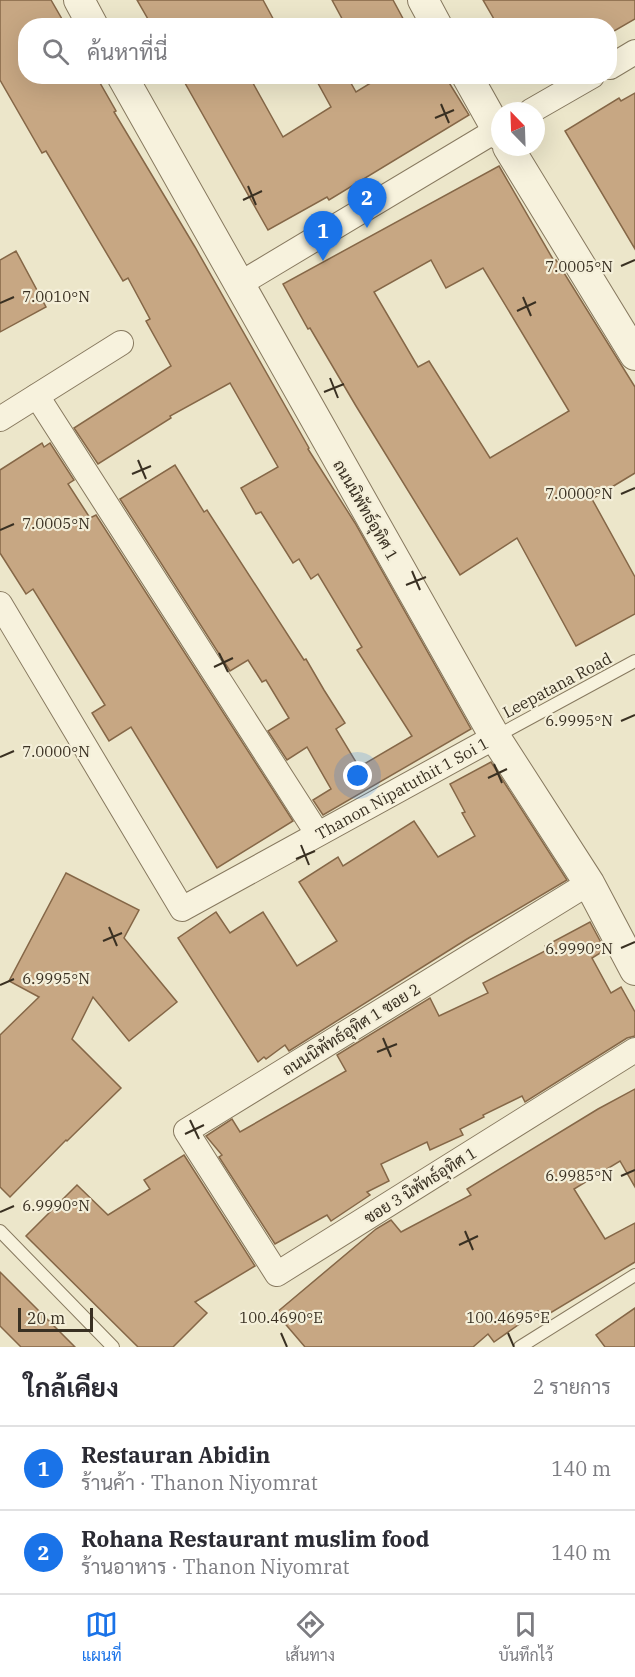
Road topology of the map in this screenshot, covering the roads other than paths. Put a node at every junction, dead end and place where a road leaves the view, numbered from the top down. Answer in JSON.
{"nodes":[{"id":1,"x":79,"y":0,"type":"edge"},
{"id":2,"x":423,"y":0,"type":"edge"},
{"id":3,"x":89,"y":18,"type":"edge"},
{"id":4,"x":433,"y":18,"type":"edge"},
{"id":5,"x":635,"y":52,"type":"edge"},
{"id":6,"x":617,"y":62,"type":"edge"},
{"id":7,"x":126,"y":84,"type":"edge"},
{"id":8,"x":471,"y":84,"type":"edge"},
{"id":9,"x":578,"y":84,"type":"edge"},
{"id":10,"x":545,"y":103,"type":"edge"},
{"id":11,"x":491,"y":118,"type":"edge"},
{"id":12,"x":491,"y":141,"type":"edge"},
{"id":13,"x":514,"y":156,"type":"edge"},
{"id":14,"x":238,"y":285,"type":"junction"},
{"id":15,"x":121,"y":343,"type":"dead end"},
{"id":16,"x":635,"y":355,"type":"edge"},
{"id":17,"x":37,"y":396,"type":"junction"},
{"id":18,"x":0,"y":419,"type":"edge"},
{"id":19,"x":0,"y":603,"type":"edge"},
{"id":20,"x":635,"y":661,"type":"edge"},
{"id":21,"x":495,"y":737,"type":"junction"},
{"id":22,"x":317,"y":833,"type":"junction"},
{"id":23,"x":589,"y":883,"type":"junction"},
{"id":24,"x":635,"y":970,"type":"edge"},
{"id":25,"x":635,"y":1050,"type":"edge"},
{"id":26,"x":232,"y":1202,"type":"joint"},
{"id":27,"x":0,"y":1231,"type":"edge"},
{"id":28,"x":635,"y":1275,"type":"edge"},
{"id":29,"x":113,"y":1347,"type":"edge"},
{"id":30,"x":520,"y":1347,"type":"edge"}],
"edges":[{"from":1,"to":3,"type":"street"},
{"from":2,"to":4,"type":"street"},
{"from":5,"to":6,"type":"street"},
{"from":7,"to":14,"type":"street","name":"ถนนนิพัทธ์อุทิศ 1"},
{"from":8,"to":11,"type":"street"},
{"from":9,"to":10,"type":"street"},
{"from":12,"to":14,"type":"street"},
{"from":13,"to":16,"type":"street"},
{"from":14,"to":21,"type":"street","name":"ถนนนิพัทธ์อุทิศ 1"},
{"from":15,"to":17,"type":"street"},
{"from":17,"to":18,"type":"street"},
{"from":17,"to":22,"type":"street"},
{"from":19,"to":22,"type":"street","name":"Thanon Nipatuthit 1 Soi 1"},
{"from":20,"to":21,"type":"lane","name":"Leepatana Road"},
{"from":21,"to":22,"type":"street","name":"Thanon Nipatuthit 1 Soi 1"},
{"from":21,"to":23,"type":"street","name":"ถนนนิพัทธ์อุทิศ 1"},
{"from":23,"to":24,"type":"street","name":"ถนนนิพัทธ์อุทิศ 1"},
{"from":23,"to":26,"type":"street","name":"ถนนนิพัทธ์อุทิศ 1 ซอย 2"},
{"from":25,"to":26,"type":"street","name":"ซอย 3 นิพัทธ์อุทิศ 1"},
{"from":27,"to":29,"type":"lane"},
{"from":28,"to":30,"type":"lane"}]}
